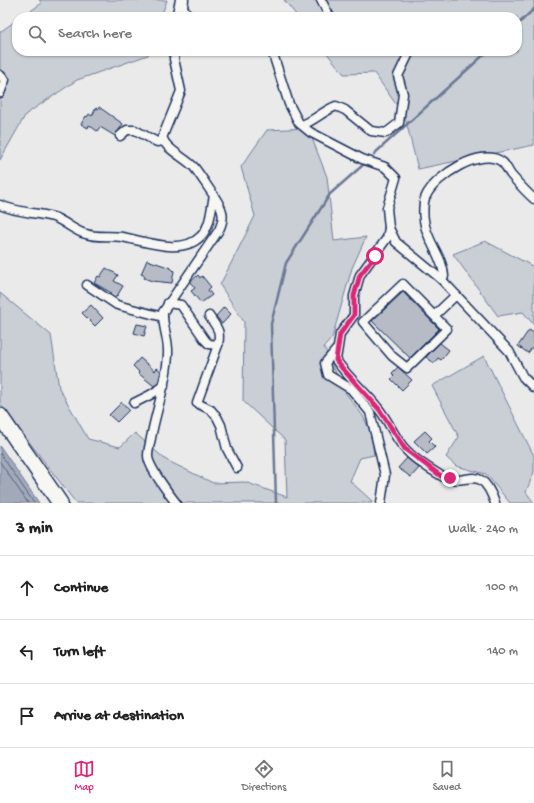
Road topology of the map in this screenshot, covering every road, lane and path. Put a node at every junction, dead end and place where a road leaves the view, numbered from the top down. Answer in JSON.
{"nodes":[{"id":1,"x":180,"y":0,"type":"edge"},
{"id":2,"x":184,"y":0,"type":"edge"},
{"id":3,"x":321,"y":0,"type":"edge"},
{"id":4,"x":177,"y":12,"type":"edge"},
{"id":5,"x":186,"y":12,"type":"edge"},
{"id":6,"x":327,"y":12,"type":"edge"},
{"id":7,"x":174,"y":56,"type":"edge"},
{"id":8,"x":274,"y":56,"type":"edge"},
{"id":9,"x":408,"y":56,"type":"edge"},
{"id":10,"x":0,"y":75,"type":"edge"},
{"id":11,"x":0,"y":93,"type":"edge"},
{"id":12,"x":302,"y":125,"type":"junction"},
{"id":13,"x":120,"y":136,"type":"dead end"},
{"id":14,"x":164,"y":141,"type":"junction"},
{"id":15,"x":533,"y":194,"type":"edge"},
{"id":16,"x":214,"y":196,"type":"junction"},
{"id":17,"x":0,"y":205,"type":"edge"},
{"id":18,"x":389,"y":228,"type":"junction"},
{"id":19,"x":441,"y":278,"type":"junction"},
{"id":20,"x":87,"y":285,"type":"dead end"},
{"id":21,"x":456,"y":296,"type":"junction"},
{"id":22,"x":168,"y":303,"type":"junction"},
{"id":23,"x":435,"y":315,"type":"junction"},
{"id":24,"x":209,"y":316,"type":"dead end"},
{"id":25,"x":163,"y":317,"type":"junction"},
{"id":26,"x":218,"y":345,"type":"junction"},
{"id":27,"x":336,"y":350,"type":"junction"},
{"id":28,"x":164,"y":386,"type":"junction"},
{"id":29,"x":534,"y":388,"type":"edge"},
{"id":30,"x":134,"y":403,"type":"dead end"},
{"id":31,"x":0,"y":416,"type":"edge"},
{"id":32,"x":237,"y":468,"type":"dead end"},
{"id":33,"x":60,"y":503,"type":"edge"},
{"id":34,"x":176,"y":503,"type":"edge"},
{"id":35,"x":381,"y":503,"type":"edge"},
{"id":36,"x":495,"y":503,"type":"edge"}],
"edges":[{"from":1,"to":4,"type":"street"},
{"from":2,"to":5,"type":"street"},
{"from":3,"to":6,"type":"street"},
{"from":7,"to":14,"type":"street"},
{"from":8,"to":12,"type":"street"},
{"from":9,"to":12,"type":"street"},
{"from":10,"to":11,"type":"street"},
{"from":12,"to":18,"type":"street"},
{"from":13,"to":14,"type":"street"},
{"from":14,"to":16,"type":"street"},
{"from":15,"to":19,"type":"street"},
{"from":16,"to":17,"type":"street"},
{"from":16,"to":22,"type":"street"},
{"from":18,"to":19,"type":"street"},
{"from":18,"to":27,"type":"street"},
{"from":19,"to":21,"type":"street"},
{"from":20,"to":25,"type":"street"},
{"from":21,"to":23,"type":"street"},
{"from":21,"to":29,"type":"street"},
{"from":22,"to":25,"type":"street"},
{"from":22,"to":26,"type":"street"},
{"from":23,"to":23,"type":"street"},
{"from":24,"to":26,"type":"street"},
{"from":25,"to":28,"type":"street"},
{"from":26,"to":32,"type":"street"},
{"from":27,"to":35,"type":"street"},
{"from":27,"to":36,"type":"street"},
{"from":28,"to":30,"type":"street"},
{"from":28,"to":34,"type":"street"},
{"from":31,"to":33,"type":"highway"}]}
